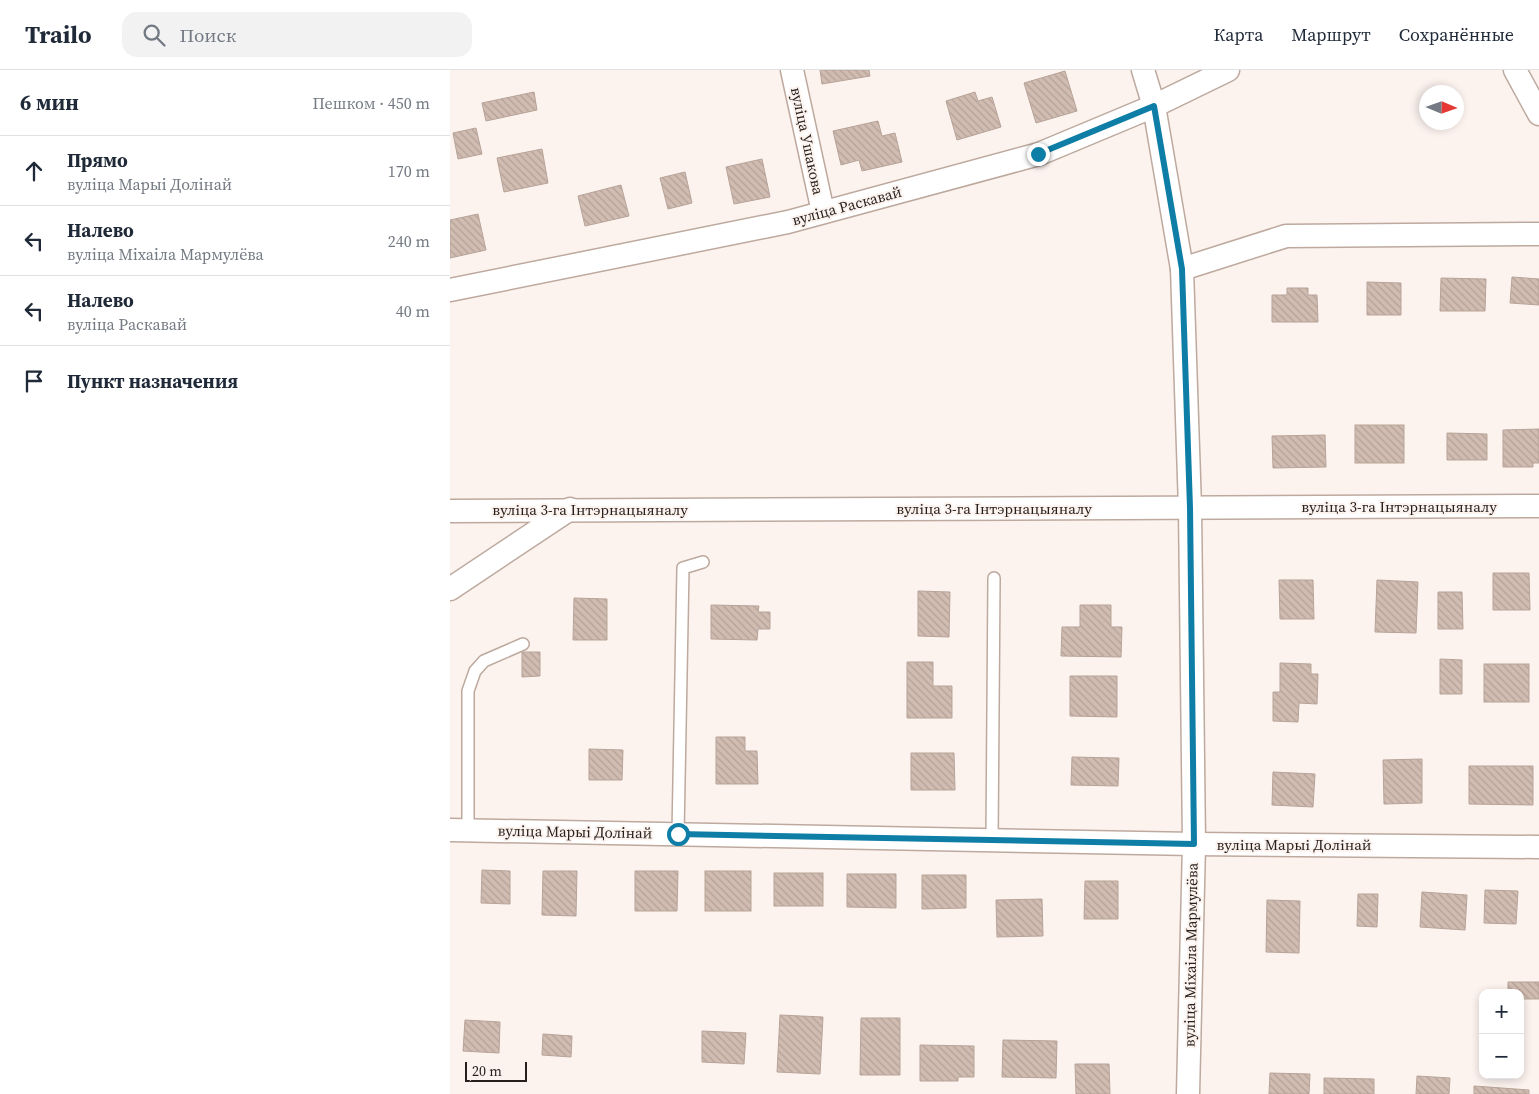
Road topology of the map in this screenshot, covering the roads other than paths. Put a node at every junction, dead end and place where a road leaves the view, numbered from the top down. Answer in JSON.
{"nodes":[{"id":1,"x":792,"y":70,"type":"edge"},
{"id":2,"x":1143,"y":70,"type":"edge"},
{"id":3,"x":1228,"y":70,"type":"edge"},
{"id":4,"x":1515,"y":70,"type":"edge"},
{"id":5,"x":1154,"y":106,"type":"junction"},
{"id":6,"x":1539,"y":114,"type":"edge"},
{"id":7,"x":823,"y":212,"type":"junction"},
{"id":8,"x":1539,"y":234,"type":"edge"},
{"id":9,"x":1182,"y":269,"type":"junction"},
{"id":10,"x":450,"y":290,"type":"edge"},
{"id":11,"x":1539,"y":506,"type":"edge"},
{"id":12,"x":1190,"y":508,"type":"junction"},
{"id":13,"x":570,"y":510,"type":"junction"},
{"id":14,"x":450,"y":511,"type":"edge"},
{"id":15,"x":702,"y":562,"type":"dead end"},
{"id":16,"x":994,"y":578,"type":"dead end"},
{"id":17,"x":450,"y":589,"type":"edge"},
{"id":18,"x":523,"y":644,"type":"dead end"},
{"id":19,"x":459,"y":830,"type":"edge"},
{"id":20,"x":678,"y":834,"type":"junction"},
{"id":21,"x":992,"y":840,"type":"junction"},
{"id":22,"x":1194,"y":844,"type":"junction"},
{"id":23,"x":1539,"y":847,"type":"edge"},
{"id":24,"x":1188,"y":1094,"type":"edge"}],
"edges":[{"from":1,"to":7,"type":"street","name":"вуліца Ушакова"},
{"from":2,"to":5,"type":"street","name":"вуліца Міхаіла Мармулёва"},
{"from":3,"to":5,"type":"street","name":"вуліца Раскавай"},
{"from":4,"to":6,"type":"street"},
{"from":5,"to":7,"type":"street","name":"вуліца Раскавай"},
{"from":5,"to":9,"type":"street","name":"вуліца Міхаіла Мармулёва"},
{"from":7,"to":10,"type":"street","name":"вуліца Раскавай"},
{"from":8,"to":9,"type":"street"},
{"from":9,"to":12,"type":"street","name":"вуліца Міхаіла Мармулёва"},
{"from":11,"to":12,"type":"street","name":"вуліца 3-га Інтэрнацыяналу"},
{"from":12,"to":13,"type":"street","name":"вуліца 3-га Інтэрнацыяналу"},
{"from":12,"to":22,"type":"street","name":"вуліца Міхаіла Мармулёва"},
{"from":13,"to":14,"type":"street","name":"вуліца 3-га Інтэрнацыяналу"},
{"from":13,"to":17,"type":"street"},
{"from":15,"to":20,"type":"lane"},
{"from":16,"to":21,"type":"lane"},
{"from":18,"to":19,"type":"lane"},
{"from":19,"to":20,"type":"street","name":"вуліца Марыі Долінай"},
{"from":20,"to":21,"type":"street","name":"вуліца Марыі Долінай"},
{"from":21,"to":22,"type":"street","name":"вуліца Марыі Долінай"},
{"from":22,"to":23,"type":"street","name":"вуліца Марыі Долінай"},
{"from":22,"to":24,"type":"street","name":"вуліца Міхаіла Мармулёва"}]}
